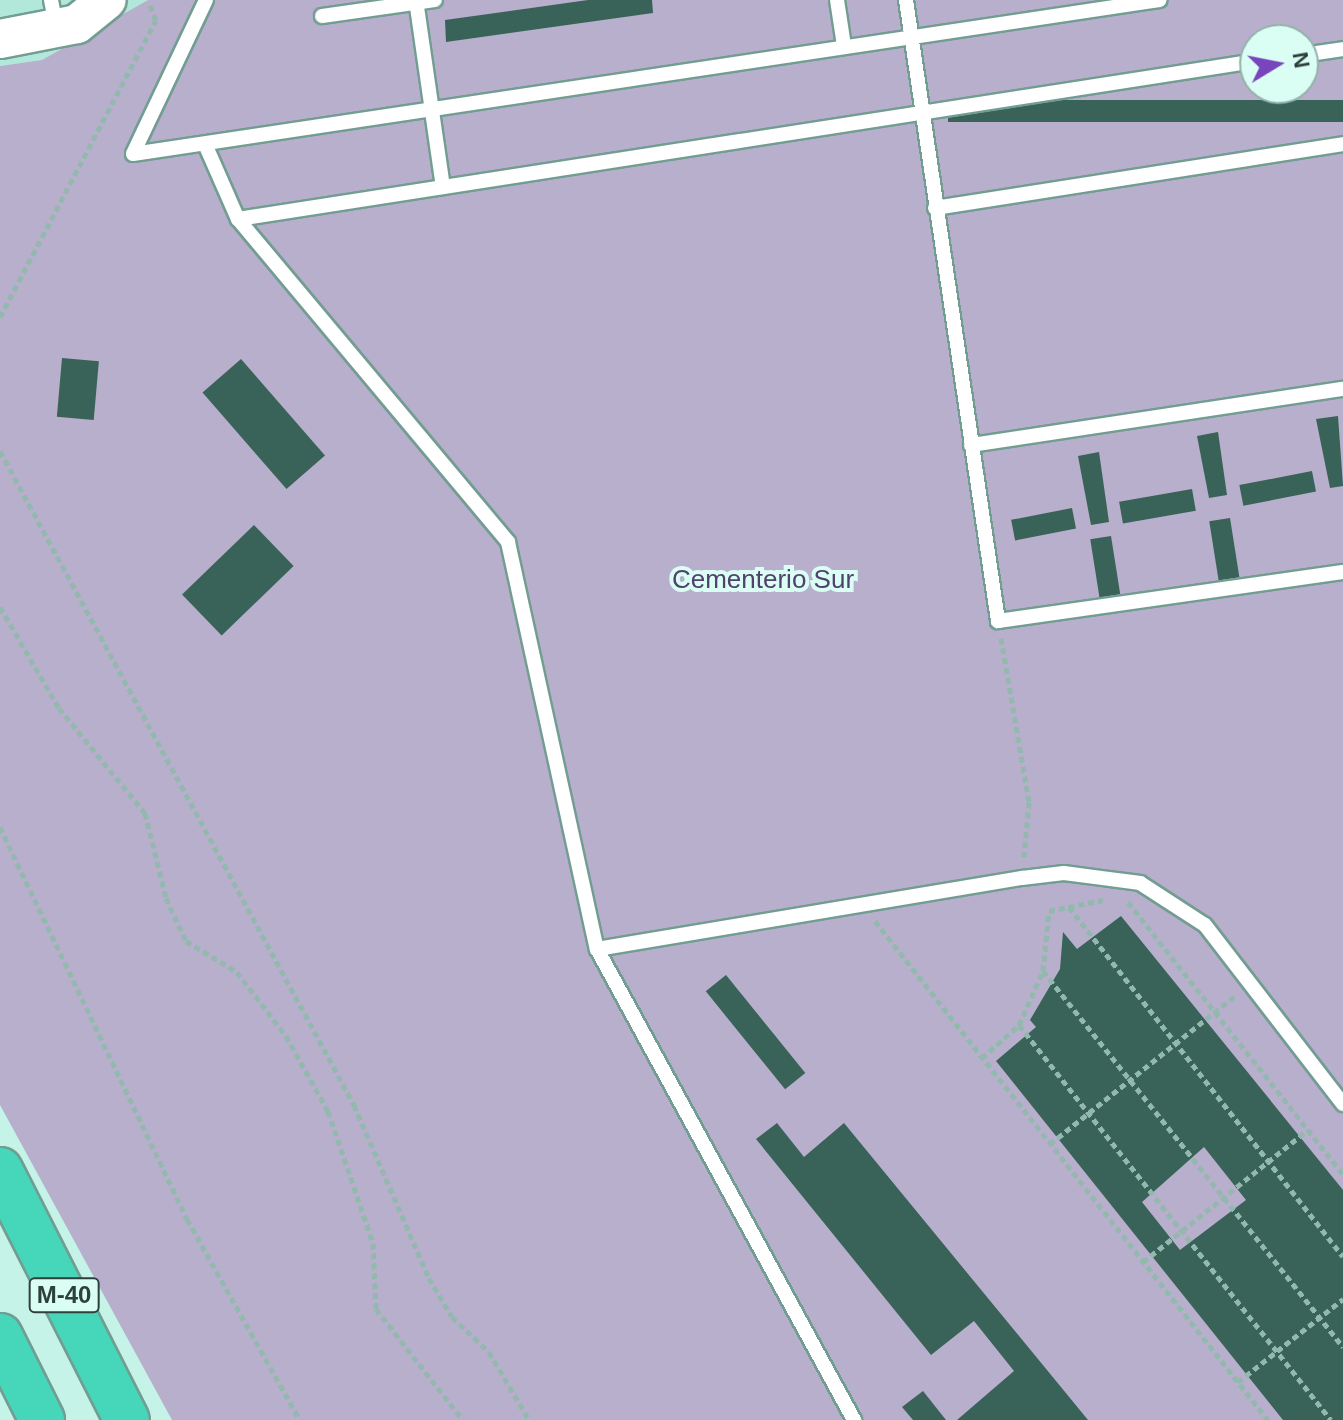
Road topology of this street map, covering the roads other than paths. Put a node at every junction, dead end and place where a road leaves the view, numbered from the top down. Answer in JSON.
{"nodes":[{"id":1,"x":107,"y":0,"type":"edge"},
{"id":2,"x":206,"y":0,"type":"edge"},
{"id":3,"x":435,"y":0,"type":"edge"},
{"id":4,"x":837,"y":0,"type":"edge"},
{"id":5,"x":906,"y":0,"type":"edge"},
{"id":6,"x":1160,"y":0,"type":"edge"},
{"id":7,"x":417,"y":1,"type":"edge"},
{"id":8,"x":54,"y":15,"type":"edge"},
{"id":9,"x":322,"y":16,"type":"dead end"},
{"id":10,"x":911,"y":36,"type":"junction"},
{"id":11,"x":0,"y":39,"type":"edge"},
{"id":12,"x":844,"y":46,"type":"junction"},
{"id":13,"x":1343,"y":49,"type":"edge"},
{"id":14,"x":1319,"y":53,"type":"edge"},
{"id":15,"x":1239,"y":63,"type":"edge"},
{"id":16,"x":432,"y":109,"type":"junction"},
{"id":17,"x":920,"y":109,"type":"junction"},
{"id":18,"x":205,"y":144,"type":"junction"},
{"id":19,"x":1343,"y":144,"type":"edge"},
{"id":20,"x":443,"y":187,"type":"junction"},
{"id":21,"x":935,"y":208,"type":"junction"},
{"id":22,"x":238,"y":219,"type":"junction"},
{"id":23,"x":1343,"y":389,"type":"edge"},
{"id":24,"x":971,"y":445,"type":"junction"},
{"id":25,"x":1343,"y":572,"type":"edge"},
{"id":26,"x":597,"y":949,"type":"junction"},
{"id":27,"x":1343,"y":1104,"type":"edge"},
{"id":28,"x":0,"y":1170,"type":"edge"},
{"id":29,"x":0,"y":1336,"type":"edge"},
{"id":30,"x":42,"y":1420,"type":"edge"},
{"id":31,"x":127,"y":1420,"type":"edge"},
{"id":32,"x":854,"y":1420,"type":"edge"}],
"edges":[{"from":1,"to":8,"type":"street"},
{"from":2,"to":18,"type":"lane"},
{"from":3,"to":7,"type":"lane"},
{"from":4,"to":12,"type":"lane"},
{"from":5,"to":10,"type":"lane"},
{"from":6,"to":10,"type":"lane"},
{"from":7,"to":9,"type":"lane"},
{"from":7,"to":16,"type":"lane"},
{"from":8,"to":11,"type":"street"},
{"from":10,"to":12,"type":"lane"},
{"from":10,"to":17,"type":"lane"},
{"from":12,"to":16,"type":"lane"},
{"from":13,"to":14,"type":"lane"},
{"from":15,"to":17,"type":"lane"},
{"from":16,"to":18,"type":"lane"},
{"from":16,"to":20,"type":"lane"},
{"from":17,"to":20,"type":"lane"},
{"from":17,"to":21,"type":"lane"},
{"from":18,"to":22,"type":"lane"},
{"from":19,"to":21,"type":"lane"},
{"from":20,"to":22,"type":"lane"},
{"from":21,"to":24,"type":"lane"},
{"from":22,"to":26,"type":"lane"},
{"from":23,"to":24,"type":"lane"},
{"from":24,"to":25,"type":"lane"},
{"from":26,"to":27,"type":"lane"},
{"from":26,"to":32,"type":"lane"},
{"from":28,"to":31,"type":"highway","number":"M-40"},
{"from":29,"to":30,"type":"highway","number":"M-40"}]}
